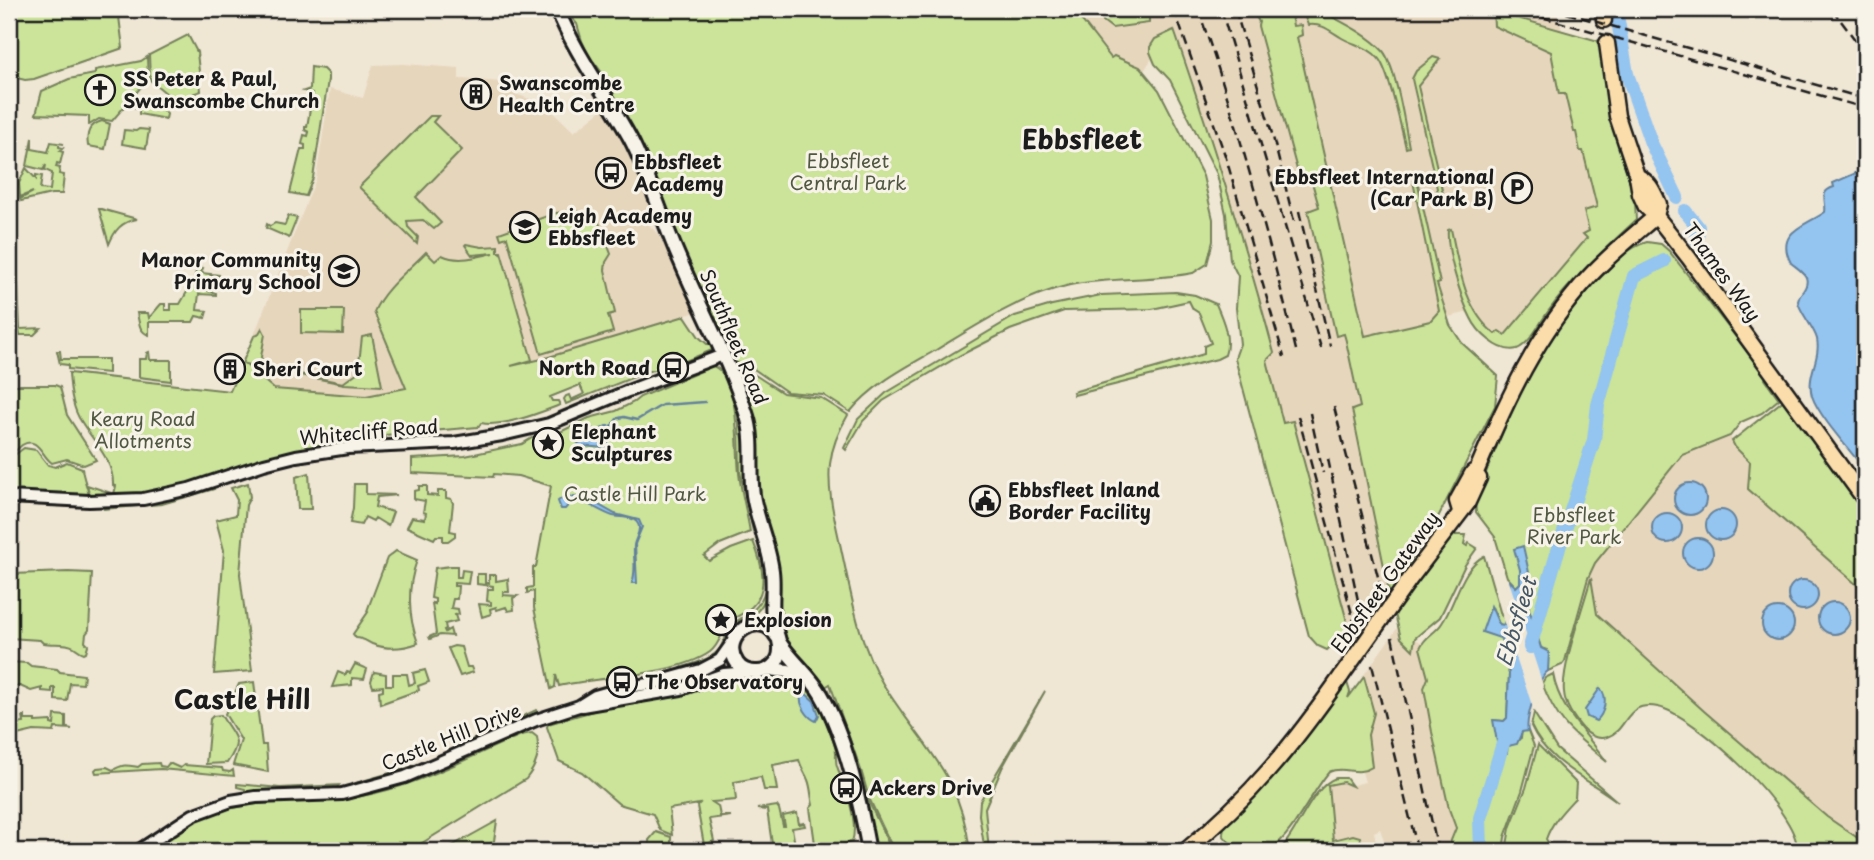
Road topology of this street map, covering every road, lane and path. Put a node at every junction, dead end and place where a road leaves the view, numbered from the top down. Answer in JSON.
{"nodes":[{"id":1,"x":557,"y":9,"type":"edge"},
{"id":2,"x":1606,"y":43,"type":"dead end"},
{"id":3,"x":1656,"y":216,"type":"junction"},
{"id":4,"x":723,"y":355,"type":"junction"},
{"id":5,"x":9,"y":497,"type":"edge"},
{"id":6,"x":1865,"y":500,"type":"edge"},
{"id":7,"x":771,"y":601,"type":"junction"},
{"id":8,"x":753,"y":624,"type":"junction"},
{"id":9,"x":735,"y":637,"type":"junction"},
{"id":10,"x":778,"y":638,"type":"junction"},
{"id":11,"x":769,"y":669,"type":"junction"},
{"id":12,"x":751,"y":671,"type":"junction"},
{"id":13,"x":809,"y":679,"type":"junction"},
{"id":14,"x":579,"y":706,"type":"junction"},
{"id":15,"x":138,"y":851,"type":"edge"},
{"id":16,"x":869,"y":851,"type":"edge"},
{"id":17,"x":1185,"y":851,"type":"edge"}],
"edges":[{"from":1,"to":4,"type":"main road","name":"Southfleet Road"},
{"from":2,"to":3,"type":"main road"},
{"from":3,"to":6,"type":"main road","name":"Thames Way"},
{"from":3,"to":17,"type":"main road","name":"Ebbsfleet Gateway","bridge":true},
{"from":4,"to":5,"type":"street","name":"Whitecliff Road"},
{"from":4,"to":7,"type":"main road","name":"Southfleet Road"},
{"from":7,"to":8,"type":"main road"},
{"from":7,"to":10,"type":"main road","name":"Southfleet Road"},
{"from":8,"to":9,"type":"main road"},
{"from":8,"to":10,"type":"main road"},
{"from":9,"to":12,"type":"main road"},
{"from":9,"to":14,"type":"street","name":"Castle Hill Drive"},
{"from":10,"to":11,"type":"main road"},
{"from":10,"to":13,"type":"main road"},
{"from":11,"to":12,"type":"main road"},
{"from":11,"to":13,"type":"main road"},
{"from":12,"to":14,"type":"street","name":"Castle Hill Drive"},
{"from":13,"to":16,"type":"main road"},
{"from":14,"to":15,"type":"street","name":"Castle Hill Drive"}]}
